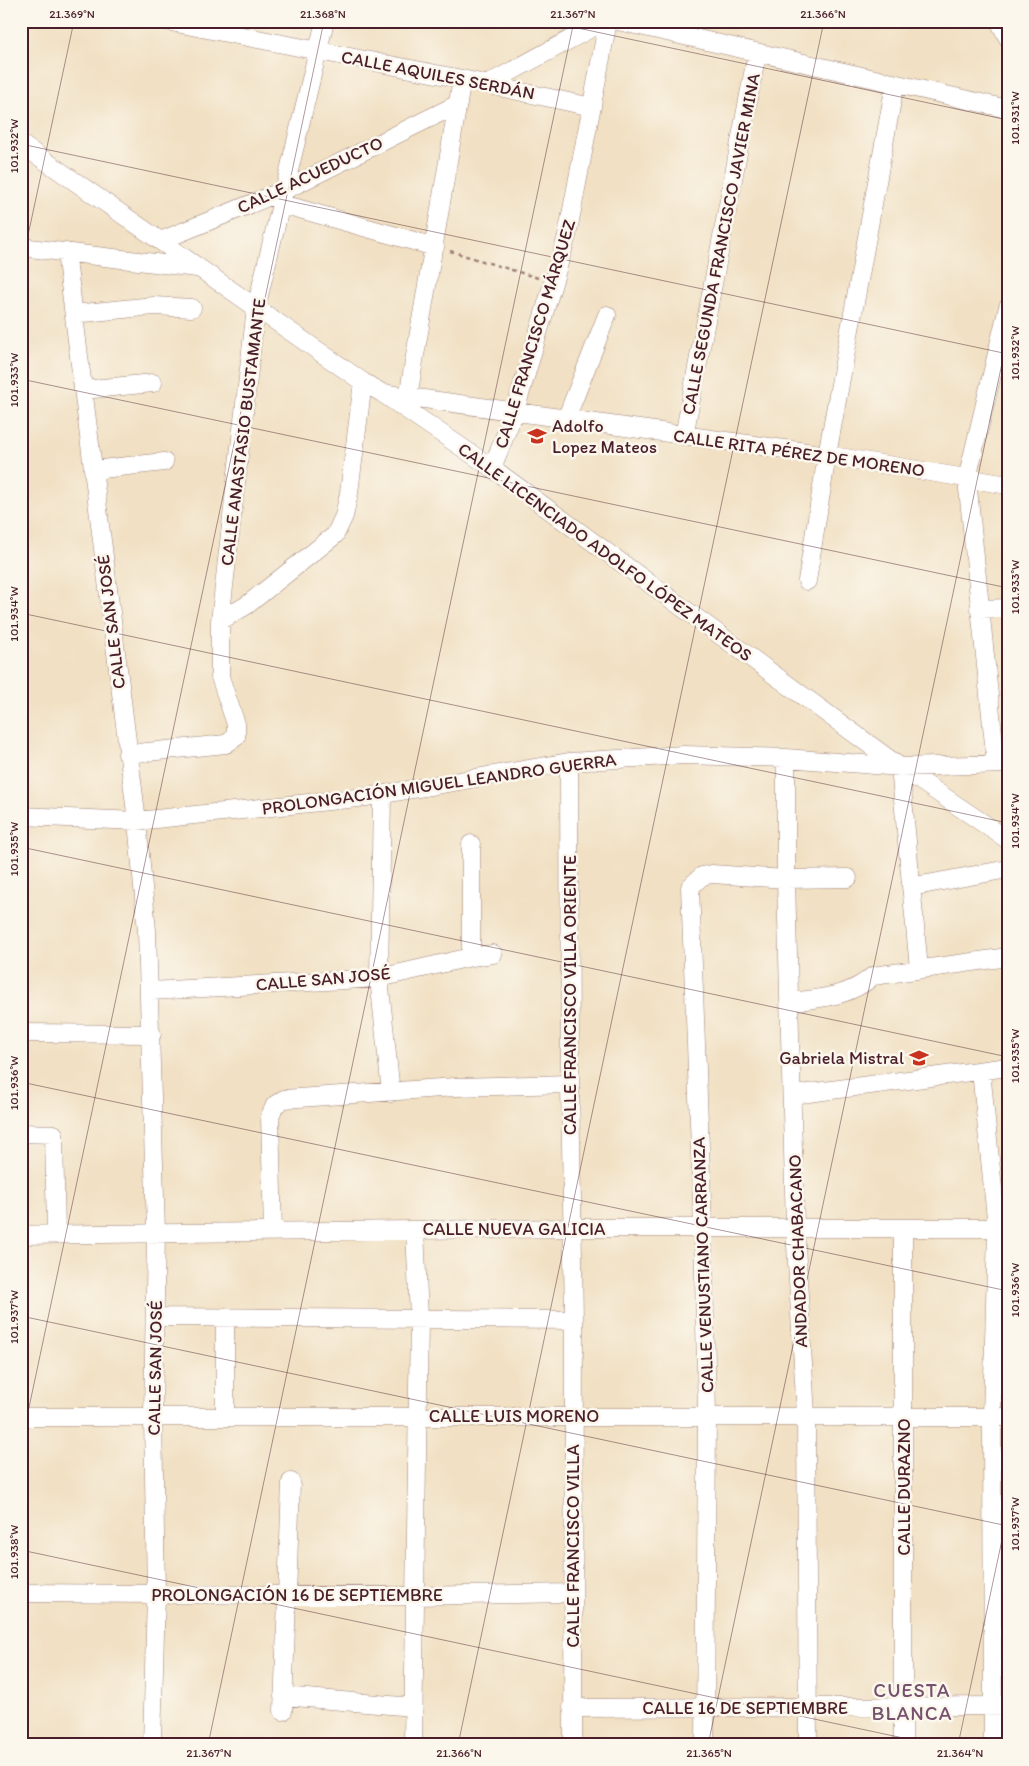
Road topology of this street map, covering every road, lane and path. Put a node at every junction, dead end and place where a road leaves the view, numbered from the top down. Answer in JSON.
{"nodes":[{"id":1,"x":166,"y":21,"type":"edge"},
{"id":2,"x":324,"y":21,"type":"edge"},
{"id":3,"x":604,"y":21,"type":"edge"},
{"id":4,"x":608,"y":21,"type":"edge"},
{"id":5,"x":618,"y":21,"type":"edge"},
{"id":6,"x":999,"y":21,"type":"edge"},
{"id":7,"x":1008,"y":38,"type":"edge"},
{"id":8,"x":318,"y":51,"type":"junction"},
{"id":9,"x":757,"y":53,"type":"junction"},
{"id":10,"x":462,"y":79,"type":"junction"},
{"id":11,"x":488,"y":84,"type":"junction"},
{"id":12,"x":895,"y":84,"type":"junction"},
{"id":13,"x":458,"y":104,"type":"junction"},
{"id":14,"x":592,"y":107,"type":"junction"},
{"id":15,"x":1008,"y":109,"type":"edge"},
{"id":16,"x":21,"y":144,"type":"edge"},
{"id":17,"x":284,"y":197,"type":"junction"},
{"id":18,"x":160,"y":240,"type":"junction"},
{"id":19,"x":21,"y":247,"type":"edge"},
{"id":20,"x":435,"y":247,"type":"junction"},
{"id":21,"x":66,"y":252,"type":"junction"},
{"id":22,"x":200,"y":268,"type":"junction"},
{"id":23,"x":554,"y":282,"type":"junction"},
{"id":24,"x":1008,"y":307,"type":"edge"},
{"id":25,"x":192,"y":308,"type":"dead end"},
{"id":26,"x":256,"y":308,"type":"junction"},
{"id":27,"x":74,"y":314,"type":"junction"},
{"id":28,"x":607,"y":314,"type":"dead end"},
{"id":29,"x":362,"y":382,"type":"junction"},
{"id":30,"x":152,"y":383,"type":"dead end"},
{"id":31,"x":83,"y":390,"type":"junction"},
{"id":32,"x":382,"y":393,"type":"junction"},
{"id":33,"x":408,"y":397,"type":"junction"},
{"id":34,"x":514,"y":411,"type":"junction"},
{"id":35,"x":566,"y":419,"type":"junction"},
{"id":36,"x":684,"y":436,"type":"junction"},
{"id":37,"x":827,"y":455,"type":"junction"},
{"id":38,"x":164,"y":462,"type":"dead end"},
{"id":39,"x":492,"y":468,"type":"junction"},
{"id":40,"x":93,"y":470,"type":"junction"},
{"id":41,"x":967,"y":479,"type":"junction"},
{"id":42,"x":1008,"y":485,"type":"edge"},
{"id":43,"x":807,"y":581,"type":"dead end"},
{"id":44,"x":1008,"y":608,"type":"edge"},
{"id":45,"x":979,"y":609,"type":"junction"},
{"id":46,"x":220,"y":621,"type":"junction"},
{"id":47,"x":127,"y":754,"type":"junction"},
{"id":48,"x":786,"y":758,"type":"junction"},
{"id":49,"x":569,"y":762,"type":"junction"},
{"id":50,"x":1002,"y":764,"type":"edge"},
{"id":51,"x":900,"y":767,"type":"junction"},
{"id":52,"x":382,"y":795,"type":"junction"},
{"id":53,"x":21,"y":816,"type":"edge"},
{"id":54,"x":136,"y":821,"type":"junction"},
{"id":55,"x":1008,"y":840,"type":"edge"},
{"id":56,"x":472,"y":844,"type":"dead end"},
{"id":57,"x":1008,"y":869,"type":"edge"},
{"id":58,"x":848,"y":878,"type":"dead end"},
{"id":59,"x":786,"y":879,"type":"junction"},
{"id":60,"x":911,"y":887,"type":"junction"},
{"id":61,"x":493,"y":954,"type":"dead end"},
{"id":62,"x":471,"y":957,"type":"junction"},
{"id":63,"x":1008,"y":957,"type":"edge"},
{"id":64,"x":919,"y":969,"type":"junction"},
{"id":65,"x":379,"y":978,"type":"junction"},
{"id":66,"x":151,"y":992,"type":"junction"},
{"id":67,"x":791,"y":1002,"type":"junction"},
{"id":68,"x":21,"y":1033,"type":"edge"},
{"id":69,"x":152,"y":1034,"type":"junction"},
{"id":70,"x":1008,"y":1067,"type":"edge"},
{"id":71,"x":980,"y":1071,"type":"junction"},
{"id":72,"x":570,"y":1084,"type":"junction"},
{"id":73,"x":391,"y":1093,"type":"junction"},
{"id":74,"x":793,"y":1095,"type":"junction"},
{"id":75,"x":21,"y":1134,"type":"edge"},
{"id":76,"x":703,"y":1227,"type":"junction"},
{"id":77,"x":572,"y":1228,"type":"junction"},
{"id":78,"x":795,"y":1228,"type":"junction"},
{"id":79,"x":1002,"y":1228,"type":"edge"},
{"id":80,"x":903,"y":1229,"type":"junction"},
{"id":81,"x":415,"y":1230,"type":"junction"},
{"id":82,"x":156,"y":1232,"type":"junction"},
{"id":83,"x":273,"y":1232,"type":"junction"},
{"id":84,"x":56,"y":1234,"type":"junction"},
{"id":85,"x":21,"y":1235,"type":"edge"},
{"id":86,"x":156,"y":1317,"type":"junction"},
{"id":87,"x":225,"y":1317,"type":"junction"},
{"id":88,"x":419,"y":1317,"type":"junction"},
{"id":89,"x":574,"y":1320,"type":"junction"},
{"id":90,"x":707,"y":1415,"type":"junction"},
{"id":91,"x":225,"y":1416,"type":"junction"},
{"id":92,"x":416,"y":1416,"type":"junction"},
{"id":93,"x":574,"y":1416,"type":"junction"},
{"id":94,"x":806,"y":1416,"type":"junction"},
{"id":95,"x":904,"y":1416,"type":"junction"},
{"id":96,"x":21,"y":1417,"type":"edge"},
{"id":97,"x":153,"y":1417,"type":"junction"},
{"id":98,"x":1000,"y":1417,"type":"edge"},
{"id":99,"x":291,"y":1482,"type":"dead end"},
{"id":100,"x":21,"y":1593,"type":"edge"},
{"id":101,"x":573,"y":1593,"type":"junction"},
{"id":102,"x":156,"y":1594,"type":"junction"},
{"id":103,"x":287,"y":1595,"type":"junction"},
{"id":104,"x":414,"y":1596,"type":"junction"},
{"id":105,"x":1000,"y":1706,"type":"edge"},
{"id":106,"x":413,"y":1707,"type":"junction"},
{"id":107,"x":808,"y":1707,"type":"junction"},
{"id":108,"x":904,"y":1707,"type":"junction"},
{"id":109,"x":572,"y":1708,"type":"junction"},
{"id":110,"x":704,"y":1708,"type":"junction"},
{"id":111,"x":99,"y":1745,"type":"edge"},
{"id":112,"x":110,"y":1745,"type":"edge"},
{"id":113,"x":152,"y":1745,"type":"edge"},
{"id":114,"x":412,"y":1745,"type":"edge"},
{"id":115,"x":573,"y":1745,"type":"edge"},
{"id":116,"x":705,"y":1745,"type":"edge"},
{"id":117,"x":808,"y":1745,"type":"edge"},
{"id":118,"x":903,"y":1745,"type":"edge"},
{"id":119,"x":993,"y":1745,"type":"edge"}],
"edges":[{"from":1,"to":8,"type":"street","name":"CALLE AQUILES SERDÁN"},
{"from":2,"to":8,"type":"street","name":"CALLE ANASTASIO BUSTAMANTE"},
{"from":3,"to":11,"type":"street"},
{"from":4,"to":14,"type":"street","name":"CALLE FRANCISCO MÁRQUEZ"},
{"from":5,"to":9,"type":"street"},
{"from":6,"to":7,"type":"street"},
{"from":8,"to":10,"type":"street","name":"CALLE AQUILES SERDÁN"},
{"from":8,"to":17,"type":"street","name":"CALLE ANASTASIO BUSTAMANTE"},
{"from":9,"to":12,"type":"street"},
{"from":9,"to":36,"type":"street","name":"CALLE SEGUNDA FRANCISCO JAVIER MINA"},
{"from":10,"to":11,"type":"street","name":"CALLE AQUILES SERDÁN"},
{"from":10,"to":13,"type":"street"},
{"from":11,"to":14,"type":"street","name":"CALLE AQUILES SERDÁN"},
{"from":12,"to":15,"type":"street"},
{"from":12,"to":37,"type":"street"},
{"from":13,"to":17,"type":"street","name":"CALLE ACUEDUCTO"},
{"from":13,"to":20,"type":"street"},
{"from":14,"to":23,"type":"street","name":"CALLE FRANCISCO MÁRQUEZ"},
{"from":16,"to":18,"type":"street","name":"CALLE LICENCIADO ADOLFO LÓPEZ MATEOS"},
{"from":17,"to":18,"type":"street","name":"CALLE ACUEDUCTO"},
{"from":17,"to":20,"type":"street"},
{"from":17,"to":26,"type":"street","name":"CALLE ANASTASIO BUSTAMANTE"},
{"from":18,"to":22,"type":"street","name":"CALLE LICENCIADO ADOLFO LÓPEZ MATEOS"},
{"from":19,"to":21,"type":"street"},
{"from":20,"to":23,"type":"path"},
{"from":20,"to":33,"type":"street"},
{"from":21,"to":22,"type":"street"},
{"from":21,"to":27,"type":"street","name":"CALLE SAN JOSÉ"},
{"from":22,"to":26,"type":"street","name":"CALLE LICENCIADO ADOLFO LÓPEZ MATEOS"},
{"from":23,"to":34,"type":"street","name":"CALLE FRANCISCO MÁRQUEZ"},
{"from":24,"to":41,"type":"street"},
{"from":25,"to":27,"type":"street"},
{"from":26,"to":29,"type":"street","name":"CALLE LICENCIADO ADOLFO LÓPEZ MATEOS"},
{"from":26,"to":46,"type":"street","name":"CALLE ANASTASIO BUSTAMANTE"},
{"from":27,"to":31,"type":"street","name":"CALLE SAN JOSÉ"},
{"from":28,"to":35,"type":"street"},
{"from":29,"to":32,"type":"street","name":"CALLE LICENCIADO ADOLFO LÓPEZ MATEOS"},
{"from":29,"to":46,"type":"street"},
{"from":30,"to":31,"type":"street"},
{"from":31,"to":40,"type":"street","name":"CALLE SAN JOSÉ"},
{"from":32,"to":33,"type":"street","name":"CALLE RITA PÉREZ DE MORENO"},
{"from":32,"to":39,"type":"street","name":"CALLE LICENCIADO ADOLFO LÓPEZ MATEOS"},
{"from":33,"to":34,"type":"street","name":"CALLE RITA PÉREZ DE MORENO"},
{"from":34,"to":35,"type":"street","name":"CALLE RITA PÉREZ DE MORENO"},
{"from":34,"to":39,"type":"street","name":"CALLE FRANCISCO MÁRQUEZ"},
{"from":35,"to":36,"type":"street","name":"CALLE RITA PÉREZ DE MORENO"},
{"from":36,"to":37,"type":"street","name":"CALLE RITA PÉREZ DE MORENO"},
{"from":37,"to":41,"type":"street","name":"CALLE RITA PÉREZ DE MORENO"},
{"from":37,"to":43,"type":"street"},
{"from":38,"to":40,"type":"street"},
{"from":39,"to":51,"type":"street","name":"CALLE LICENCIADO ADOLFO LÓPEZ MATEOS"},
{"from":40,"to":47,"type":"street","name":"CALLE SAN JOSÉ"},
{"from":41,"to":42,"type":"street","name":"CALLE RITA PÉREZ DE MORENO"},
{"from":41,"to":45,"type":"street"},
{"from":44,"to":45,"type":"street"},
{"from":45,"to":50,"type":"street"},
{"from":46,"to":47,"type":"street","name":"CALLE ANASTASIO BUSTAMANTE"},
{"from":47,"to":54,"type":"street","name":"CALLE SAN JOSÉ"},
{"from":48,"to":49,"type":"street","name":"PROLONGACIÓN MIGUEL LEANDRO GUERRA"},
{"from":48,"to":51,"type":"street","name":"PROLONGACIÓN MIGUEL LEANDRO GUERRA"},
{"from":48,"to":59,"type":"street","name":"ANDADOR CHABACANO"},
{"from":49,"to":52,"type":"street","name":"PROLONGACIÓN MIGUEL LEANDRO GUERRA"},
{"from":49,"to":72,"type":"street","name":"CALLE FRANCISCO VILLA ORIENTE"},
{"from":50,"to":51,"type":"street","name":"PROLONGACIÓN MIGUEL LEANDRO GUERRA"},
{"from":51,"to":55,"type":"street","name":"CALLE LICENCIADO ADOLFO LÓPEZ MATEOS"},
{"from":51,"to":60,"type":"street"},
{"from":52,"to":54,"type":"street","name":"PROLONGACIÓN MIGUEL LEANDRO GUERRA"},
{"from":52,"to":65,"type":"street"},
{"from":53,"to":54,"type":"street","name":"PROLONGACIÓN MIGUEL LEANDRO GUERRA"},
{"from":54,"to":66,"type":"street","name":"CALLE SAN JOSÉ"},
{"from":56,"to":62,"type":"street"},
{"from":57,"to":60,"type":"street"},
{"from":58,"to":59,"type":"street"},
{"from":59,"to":67,"type":"street","name":"ANDADOR CHABACANO"},
{"from":59,"to":76,"type":"street","name":"CALLE VENUSTIANO CARRANZA"},
{"from":60,"to":64,"type":"street"},
{"from":61,"to":62,"type":"street","name":"CALLE SAN JOSÉ"},
{"from":62,"to":65,"type":"street","name":"CALLE SAN JOSÉ"},
{"from":63,"to":64,"type":"street"},
{"from":64,"to":67,"type":"street"},
{"from":65,"to":66,"type":"street","name":"CALLE SAN JOSÉ"},
{"from":65,"to":73,"type":"street"},
{"from":66,"to":69,"type":"street","name":"CALLE SAN JOSÉ"},
{"from":67,"to":74,"type":"street","name":"ANDADOR CHABACANO"},
{"from":68,"to":69,"type":"street"},
{"from":69,"to":82,"type":"street","name":"CALLE SAN JOSÉ"},
{"from":70,"to":71,"type":"street"},
{"from":71,"to":74,"type":"street"},
{"from":71,"to":79,"type":"street"},
{"from":72,"to":73,"type":"street"},
{"from":72,"to":77,"type":"street","name":"CALLE FRANCISCO VILLA ORIENTE"},
{"from":73,"to":83,"type":"street"},
{"from":74,"to":78,"type":"street","name":"ANDADOR CHABACANO"},
{"from":75,"to":84,"type":"street"},
{"from":76,"to":77,"type":"street","name":"CALLE NUEVA GALICIA"},
{"from":76,"to":78,"type":"street","name":"CALLE NUEVA GALICIA"},
{"from":76,"to":90,"type":"street","name":"CALLE VENUSTIANO CARRANZA"},
{"from":77,"to":81,"type":"street","name":"CALLE NUEVA GALICIA"},
{"from":77,"to":89,"type":"street","name":"CALLE FRANCISCO VILLA"},
{"from":78,"to":80,"type":"street","name":"CALLE NUEVA GALICIA"},
{"from":78,"to":94,"type":"street","name":"ANDADOR CHABACANO"},
{"from":79,"to":80,"type":"street","name":"CALLE NUEVA GALICIA"},
{"from":79,"to":98,"type":"street"},
{"from":80,"to":95,"type":"street","name":"CALLE DURAZNO"},
{"from":81,"to":83,"type":"street","name":"CALLE NUEVA GALICIA"},
{"from":81,"to":88,"type":"street"},
{"from":82,"to":83,"type":"street","name":"CALLE NUEVA GALICIA"},
{"from":82,"to":84,"type":"street","name":"CALLE NUEVA GALICIA"},
{"from":82,"to":86,"type":"street","name":"CALLE SAN JOSÉ"},
{"from":84,"to":85,"type":"street","name":"CALLE NUEVA GALICIA"},
{"from":86,"to":87,"type":"street"},
{"from":86,"to":97,"type":"street","name":"CALLE SAN JOSÉ"},
{"from":87,"to":88,"type":"street"},
{"from":87,"to":91,"type":"street"},
{"from":88,"to":89,"type":"street"},
{"from":88,"to":92,"type":"street"},
{"from":89,"to":93,"type":"street","name":"CALLE FRANCISCO VILLA"},
{"from":90,"to":93,"type":"street","name":"CALLE LUIS MORENO"},
{"from":90,"to":94,"type":"street","name":"CALLE LUIS MORENO"},
{"from":90,"to":110,"type":"street","name":"CALLE VENUSTIANO CARRANZA"},
{"from":91,"to":92,"type":"street","name":"CALLE LUIS MORENO"},
{"from":91,"to":97,"type":"street","name":"CALLE LUIS MORENO"},
{"from":92,"to":93,"type":"street","name":"CALLE LUIS MORENO"},
{"from":92,"to":104,"type":"street"},
{"from":93,"to":101,"type":"street","name":"CALLE FRANCISCO VILLA"},
{"from":94,"to":95,"type":"street","name":"CALLE LUIS MORENO"},
{"from":94,"to":107,"type":"street","name":"ANDADOR CHABACANO"},
{"from":95,"to":98,"type":"street","name":"CALLE LUIS MORENO"},
{"from":95,"to":108,"type":"street","name":"CALLE DURAZNO"},
{"from":96,"to":97,"type":"street","name":"CALLE LUIS MORENO"},
{"from":97,"to":102,"type":"street","name":"CALLE SAN JOSÉ"},
{"from":98,"to":105,"type":"street"},
{"from":99,"to":103,"type":"street"},
{"from":100,"to":102,"type":"street","name":"PROLONGACIÓN 16 DE SEPTIEMBRE"},
{"from":101,"to":104,"type":"street","name":"PROLONGACIÓN 16 DE SEPTIEMBRE"},
{"from":101,"to":109,"type":"street","name":"CALLE FRANCISCO VILLA"},
{"from":102,"to":103,"type":"street","name":"PROLONGACIÓN 16 DE SEPTIEMBRE"},
{"from":102,"to":113,"type":"street","name":"CALLE SAN JOSÉ"},
{"from":103,"to":104,"type":"street","name":"PROLONGACIÓN 16 DE SEPTIEMBRE"},
{"from":103,"to":106,"type":"street"},
{"from":104,"to":106,"type":"street"},
{"from":105,"to":108,"type":"street","name":"CALLE 16 DE SEPTIEMBRE"},
{"from":105,"to":119,"type":"street"},
{"from":106,"to":114,"type":"street"},
{"from":107,"to":108,"type":"street","name":"CALLE 16 DE SEPTIEMBRE"},
{"from":107,"to":110,"type":"street","name":"CALLE 16 DE SEPTIEMBRE"},
{"from":107,"to":117,"type":"street","name":"ANDADOR CHABACANO"},
{"from":108,"to":118,"type":"street","name":"CALLE DURAZNO"},
{"from":109,"to":110,"type":"street","name":"CALLE 16 DE SEPTIEMBRE"},
{"from":109,"to":115,"type":"street","name":"CALLE FRANCISCO VILLA"},
{"from":110,"to":116,"type":"street","name":"CALLE VENUSTIANO CARRANZA"},
{"from":111,"to":112,"type":"path"}]}
